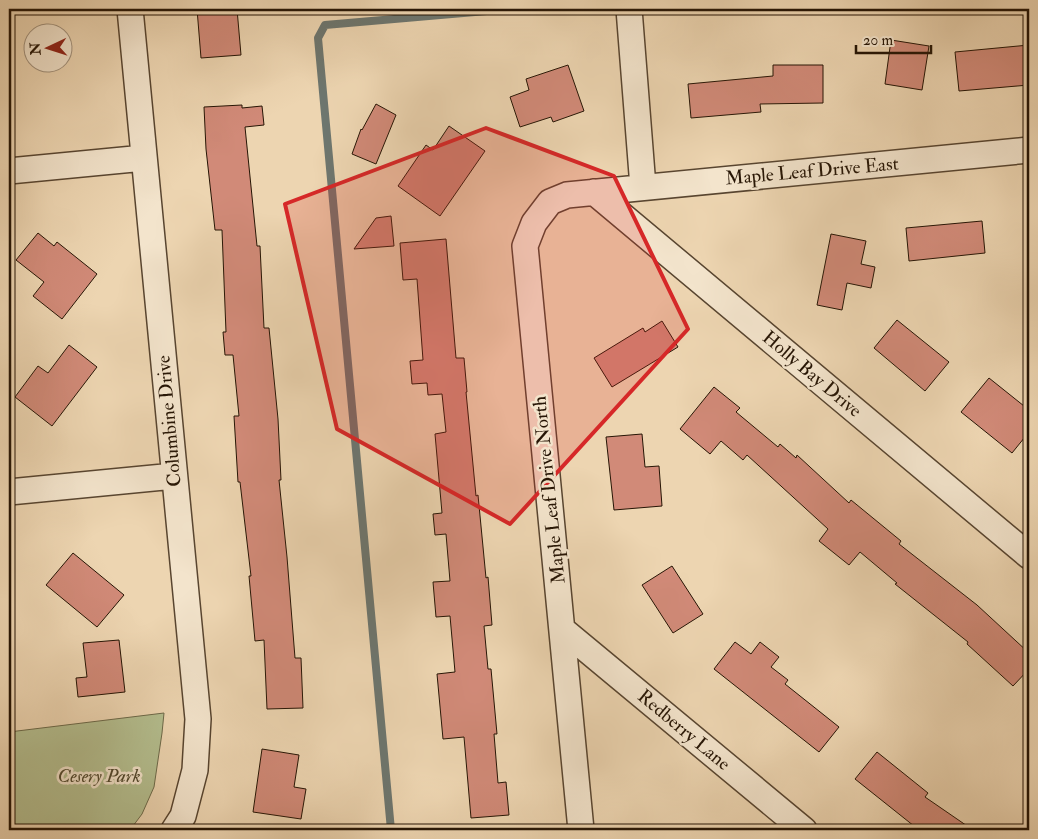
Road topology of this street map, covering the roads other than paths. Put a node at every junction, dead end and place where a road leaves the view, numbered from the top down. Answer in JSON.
{"nodes":[{"id":1,"x":130,"y":9,"type":"edge"},
{"id":2,"x":629,"y":9,"type":"edge"},
{"id":3,"x":1029,"y":150,"type":"edge"},
{"id":4,"x":144,"y":158,"type":"junction"},
{"id":5,"x":9,"y":171,"type":"edge"},
{"id":6,"x":643,"y":187,"type":"junction"},
{"id":7,"x":594,"y":192,"type":"junction"},
{"id":8,"x":174,"y":476,"type":"junction"},
{"id":9,"x":9,"y":492,"type":"edge"},
{"id":10,"x":1029,"y":556,"type":"edge"},
{"id":11,"x":563,"y":630,"type":"junction"},
{"id":12,"x":174,"y":830,"type":"edge"},
{"id":13,"x":582,"y":830,"type":"edge"},
{"id":14,"x":804,"y":830,"type":"edge"}],
"edges":[{"from":1,"to":4,"type":"street","name":"Columbine Drive"},
{"from":2,"to":6,"type":"street"},
{"from":3,"to":6,"type":"street","name":"Maple Leaf Drive East"},
{"from":4,"to":5,"type":"street"},
{"from":4,"to":8,"type":"street","name":"Columbine Drive"},
{"from":6,"to":7,"type":"street","name":"Maple Leaf Drive East"},
{"from":7,"to":10,"type":"street","name":"Holly Bay Drive"},
{"from":7,"to":11,"type":"street","name":"Maple Leaf Drive North"},
{"from":8,"to":9,"type":"street"},
{"from":8,"to":12,"type":"street","name":"Columbine Drive"},
{"from":11,"to":13,"type":"street","name":"Maple Leaf Drive North"},
{"from":11,"to":14,"type":"street","name":"Redberry Lane"}]}
